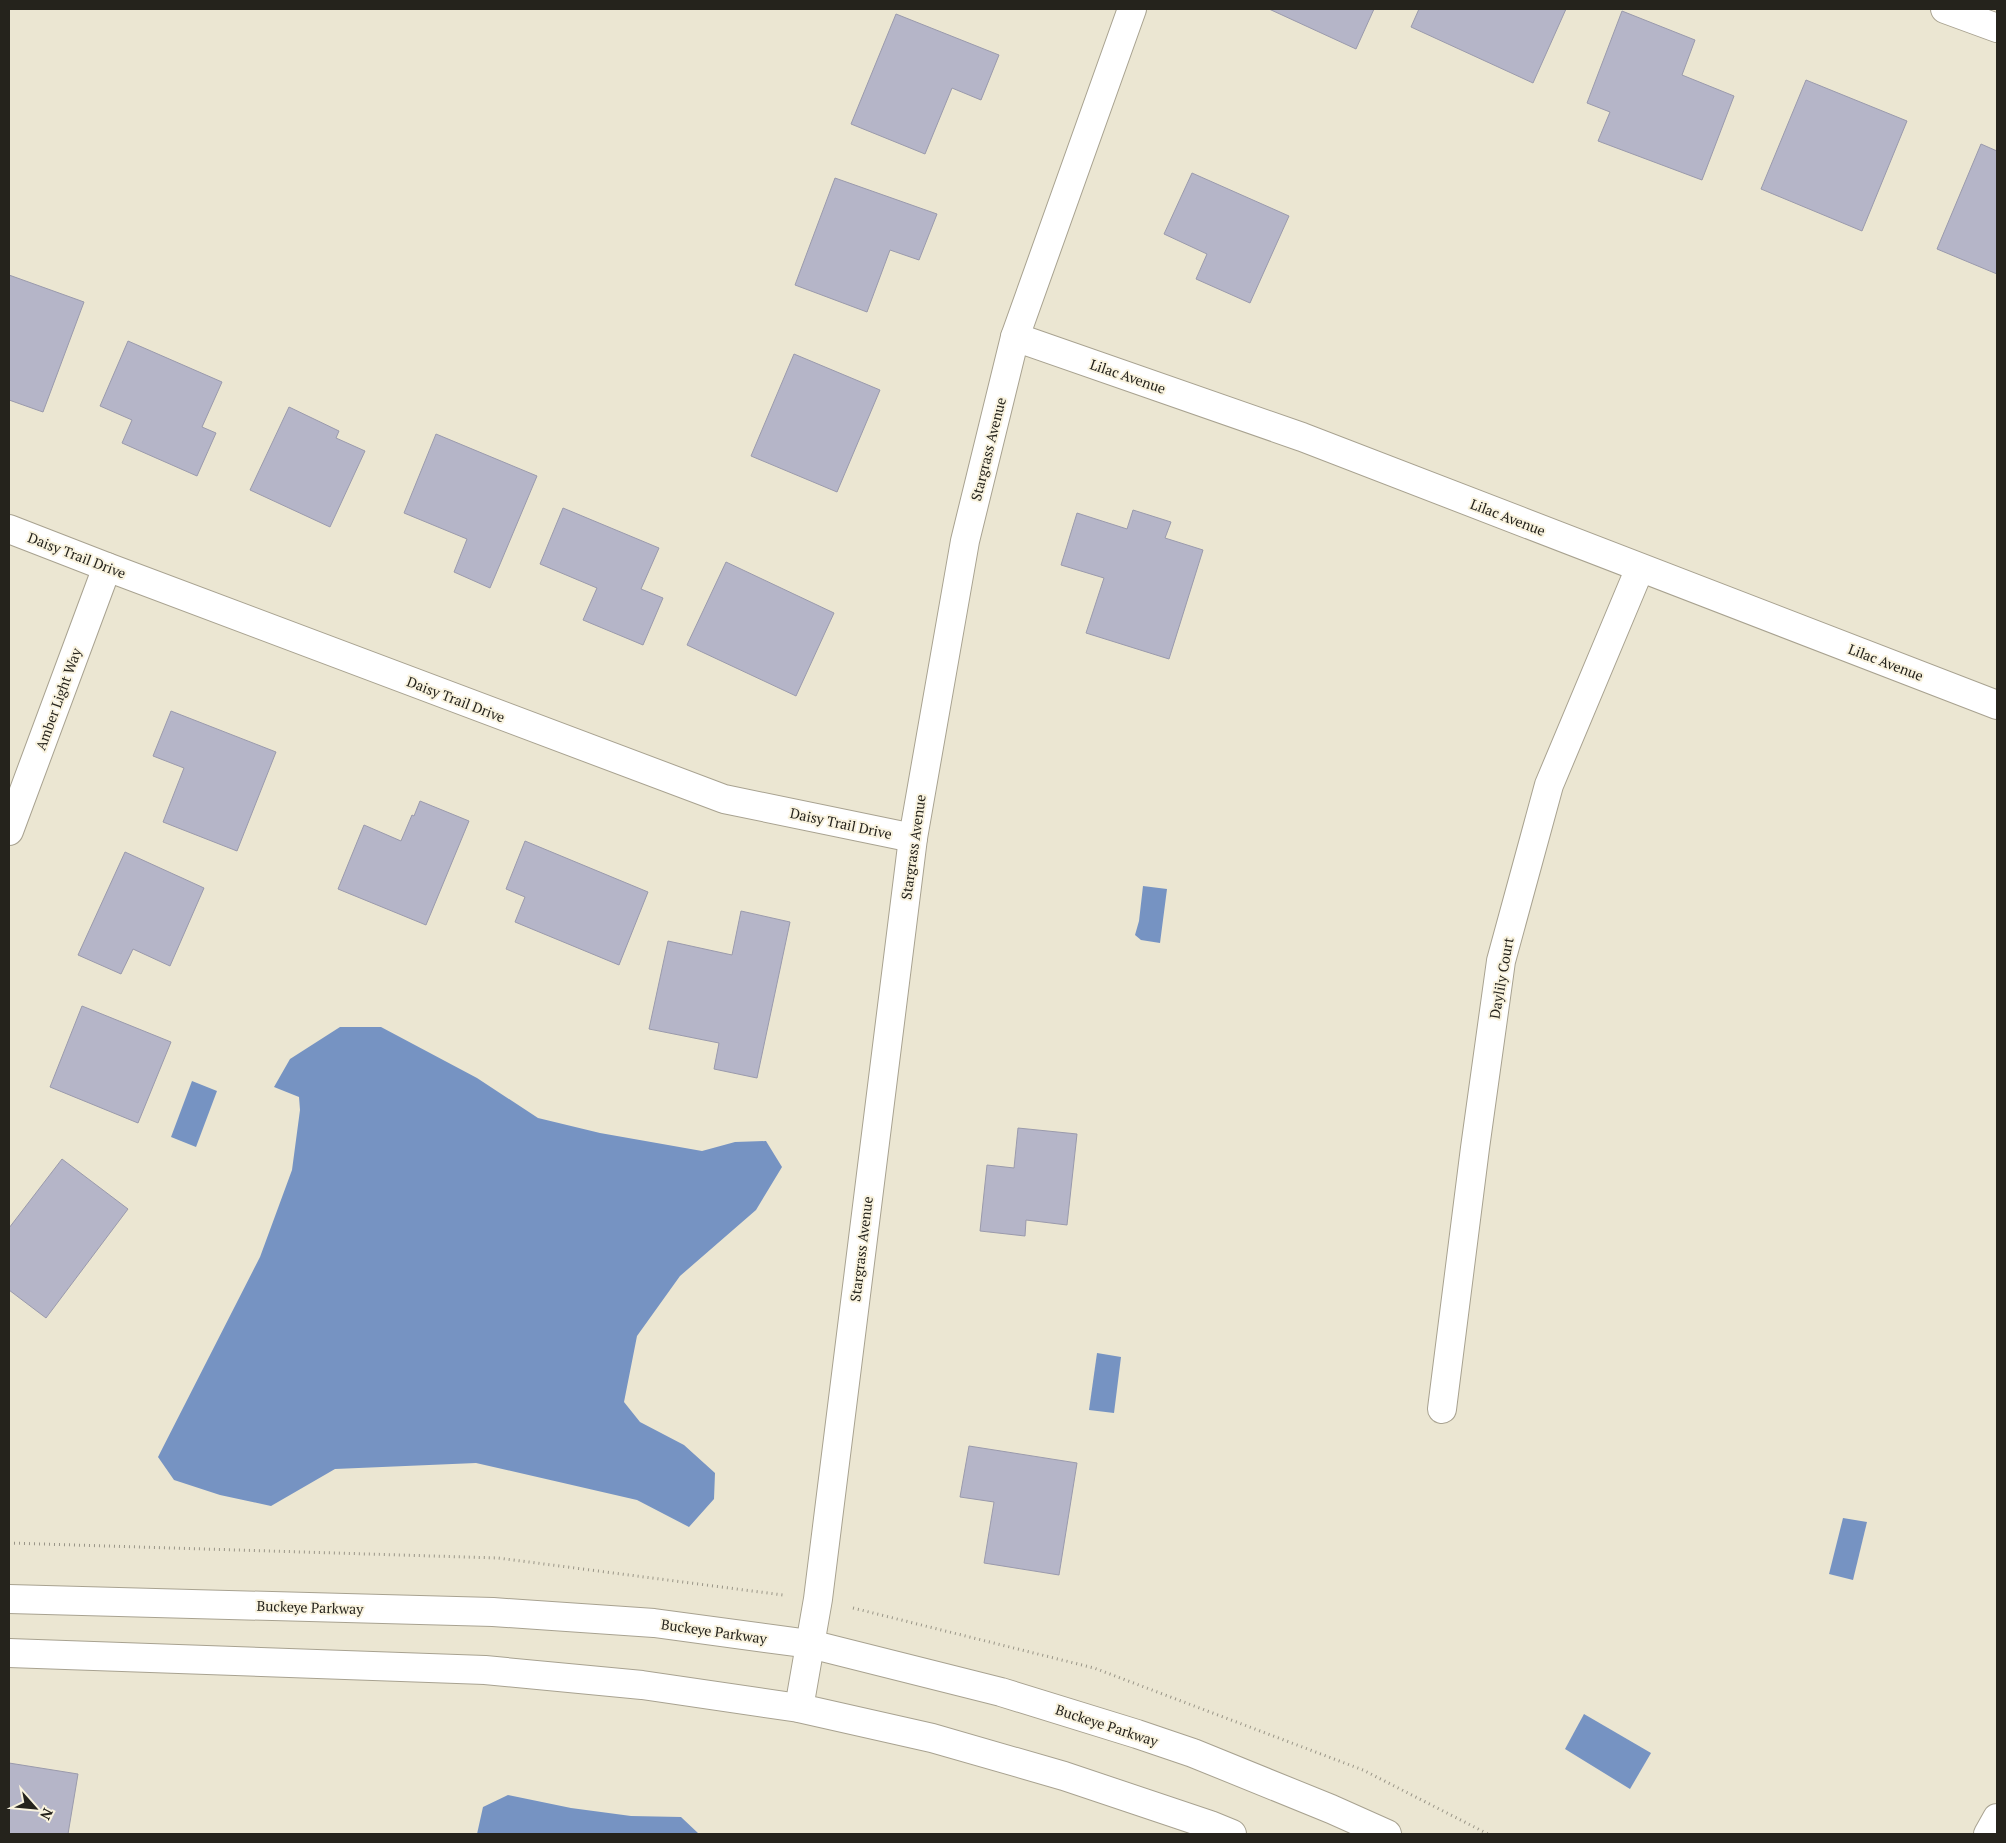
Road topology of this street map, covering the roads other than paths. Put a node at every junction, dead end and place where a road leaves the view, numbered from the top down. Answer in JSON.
{"nodes":[{"id":1,"x":1132,"y":9,"type":"edge"},
{"id":2,"x":1945,"y":9,"type":"edge"},
{"id":3,"x":1997,"y":28,"type":"edge"},
{"id":4,"x":1015,"y":337,"type":"junction"},
{"id":5,"x":9,"y":529,"type":"edge"},
{"id":6,"x":107,"y":568,"type":"junction"},
{"id":7,"x":1640,"y":568,"type":"junction"},
{"id":8,"x":1997,"y":705,"type":"edge"},
{"id":9,"x":9,"y":832,"type":"edge"},
{"id":10,"x":913,"y":838,"type":"junction"},
{"id":11,"x":1442,"y":1409,"type":"dead end"},
{"id":12,"x":9,"y":1599,"type":"edge"},
{"id":13,"x":810,"y":1644,"type":"junction"},
{"id":14,"x":9,"y":1653,"type":"edge"},
{"id":15,"x":799,"y":1708,"type":"junction"},
{"id":16,"x":1997,"y":1818,"type":"edge"},
{"id":17,"x":1232,"y":1834,"type":"edge"},
{"id":18,"x":1387,"y":1834,"type":"edge"},
{"id":19,"x":1988,"y":1834,"type":"edge"}],
"edges":[{"from":1,"to":4,"type":"street","name":"Stargrass Avenue"},
{"from":2,"to":3,"type":"street"},
{"from":4,"to":7,"type":"street","name":"Lilac Avenue"},
{"from":4,"to":10,"type":"street","name":"Stargrass Avenue"},
{"from":5,"to":6,"type":"street","name":"Daisy Trail Drive"},
{"from":6,"to":9,"type":"street","name":"Amber Light Way"},
{"from":6,"to":10,"type":"street","name":"Daisy Trail Drive"},
{"from":7,"to":8,"type":"street","name":"Lilac Avenue"},
{"from":7,"to":11,"type":"street","name":"Daylily Court"},
{"from":10,"to":13,"type":"street","name":"Stargrass Avenue"},
{"from":12,"to":13,"type":"street","name":"Buckeye Parkway"},
{"from":13,"to":15,"type":"street","name":"Stargrass Avenue"},
{"from":13,"to":18,"type":"street","name":"Buckeye Parkway"},
{"from":14,"to":15,"type":"street"},
{"from":15,"to":17,"type":"street"},
{"from":16,"to":19,"type":"street"}]}
